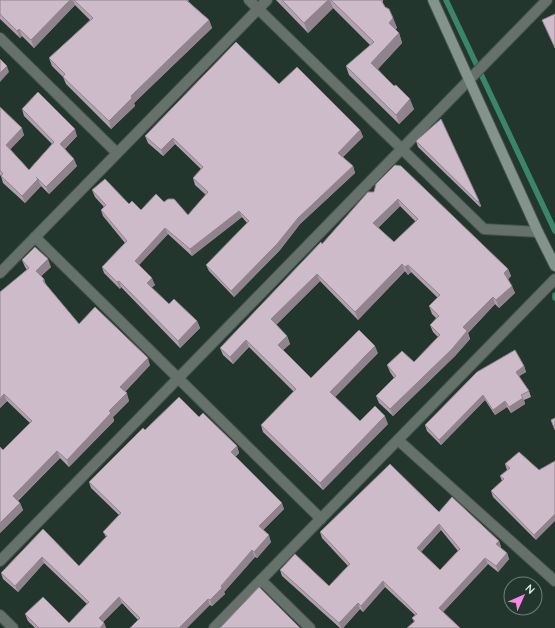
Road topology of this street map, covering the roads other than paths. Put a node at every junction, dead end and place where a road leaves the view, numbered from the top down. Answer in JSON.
{"nodes":[{"id":1,"x":249,"y":0,"type":"edge"},
{"id":2,"x":267,"y":0,"type":"edge"},
{"id":3,"x":433,"y":0,"type":"edge"},
{"id":4,"x":547,"y":0,"type":"edge"},
{"id":5,"x":258,"y":9,"type":"junction"},
{"id":6,"x":0,"y":38,"type":"edge"},
{"id":7,"x":469,"y":81,"type":"junction"},
{"id":8,"x":402,"y":150,"type":"junction"},
{"id":9,"x":117,"y":153,"type":"junction"},
{"id":10,"x":538,"y":232,"type":"junction"},
{"id":11,"x":35,"y":237,"type":"junction"},
{"id":12,"x":555,"y":266,"type":"edge"},
{"id":13,"x":0,"y":273,"type":"edge"},
{"id":14,"x":555,"y":279,"type":"edge"},
{"id":15,"x":179,"y":378,"type":"junction"},
{"id":16,"x":398,"y":440,"type":"junction"},
{"id":17,"x":321,"y":519,"type":"junction"},
{"id":18,"x":0,"y":561,"type":"edge"},
{"id":19,"x":261,"y":580,"type":"junction"},
{"id":20,"x":555,"y":581,"type":"edge"},
{"id":21,"x":0,"y":615,"type":"edge"},
{"id":22,"x":13,"y":628,"type":"edge"},
{"id":23,"x":214,"y":628,"type":"edge"},
{"id":24,"x":310,"y":628,"type":"edge"}],
"edges":[{"from":1,"to":5,"type":"street"},
{"from":2,"to":5,"type":"street"},
{"from":3,"to":7,"type":"main road"},
{"from":4,"to":7,"type":"street"},
{"from":5,"to":8,"type":"street"},
{"from":5,"to":9,"type":"street"},
{"from":6,"to":9,"type":"street"},
{"from":7,"to":8,"type":"street"},
{"from":7,"to":10,"type":"main road"},
{"from":8,"to":10,"type":"street"},
{"from":8,"to":15,"type":"street"},
{"from":9,"to":11,"type":"street"},
{"from":10,"to":12,"type":"main road"},
{"from":11,"to":13,"type":"street"},
{"from":11,"to":15,"type":"street"},
{"from":14,"to":16,"type":"street"},
{"from":15,"to":17,"type":"street"},
{"from":15,"to":18,"type":"street"},
{"from":16,"to":17,"type":"street"},
{"from":16,"to":20,"type":"street"},
{"from":17,"to":19,"type":"street"},
{"from":19,"to":23,"type":"street"},
{"from":19,"to":24,"type":"street"},
{"from":21,"to":22,"type":"street"}]}
